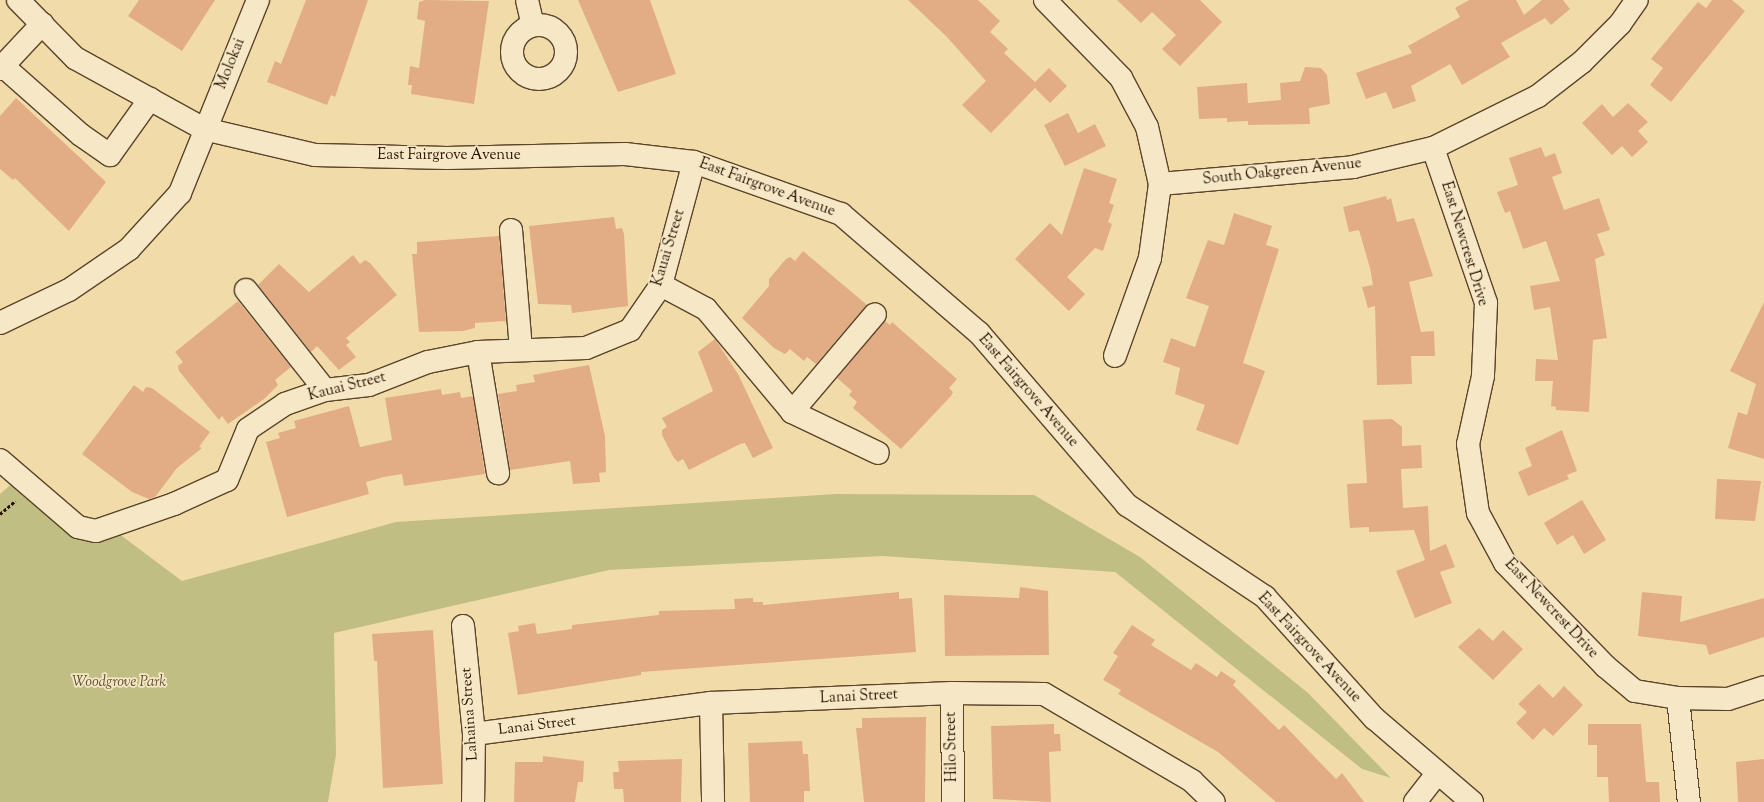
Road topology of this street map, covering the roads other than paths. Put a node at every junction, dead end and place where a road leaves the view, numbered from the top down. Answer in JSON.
{"nodes":[{"id":1,"x":258,"y":0,"type":"edge"},
{"id":2,"x":527,"y":0,"type":"edge"},
{"id":3,"x":1045,"y":0,"type":"edge"},
{"id":4,"x":1637,"y":0,"type":"edge"},
{"id":5,"x":21,"y":1,"type":"edge"},
{"id":6,"x":42,"y":24,"type":"junction"},
{"id":7,"x":533,"y":25,"type":"dead end"},
{"id":8,"x":1,"y":67,"type":"edge"},
{"id":9,"x":150,"y":99,"type":"junction"},
{"id":10,"x":204,"y":129,"type":"junction"},
{"id":11,"x":1433,"y":148,"type":"junction"},
{"id":12,"x":694,"y":162,"type":"junction"},
{"id":13,"x":1160,"y":184,"type":"junction"},
{"id":14,"x":511,"y":230,"type":"dead end"},
{"id":15,"x":661,"y":285,"type":"junction"},
{"id":16,"x":246,"y":290,"type":"dead end"},
{"id":17,"x":875,"y":314,"type":"dead end"},
{"id":18,"x":0,"y":323,"type":"edge"},
{"id":19,"x":521,"y":350,"type":"junction"},
{"id":20,"x":478,"y":352,"type":"junction"},
{"id":21,"x":1115,"y":356,"type":"dead end"},
{"id":22,"x":325,"y":390,"type":"junction"},
{"id":23,"x":792,"y":412,"type":"junction"},
{"id":24,"x":878,"y":453,"type":"dead end"},
{"id":25,"x":0,"y":460,"type":"edge"},
{"id":26,"x":498,"y":473,"type":"dead end"},
{"id":27,"x":463,"y":626,"type":"dead end"},
{"id":28,"x":1764,"y":687,"type":"edge"},
{"id":29,"x":952,"y":693,"type":"junction"},
{"id":30,"x":1678,"y":698,"type":"junction"},
{"id":31,"x":711,"y":703,"type":"junction"},
{"id":32,"x":474,"y":734,"type":"junction"},
{"id":33,"x":1438,"y":773,"type":"junction"},
{"id":34,"x":474,"y":802,"type":"edge"},
{"id":35,"x":713,"y":802,"type":"edge"},
{"id":36,"x":953,"y":802,"type":"edge"},
{"id":37,"x":1214,"y":802,"type":"edge"},
{"id":38,"x":1415,"y":802,"type":"edge"},
{"id":39,"x":1472,"y":802,"type":"edge"},
{"id":40,"x":1689,"y":802,"type":"edge"}],
"edges":[{"from":1,"to":10,"type":"street","name":"Molokai"},
{"from":2,"to":7,"type":"street"},
{"from":3,"to":13,"type":"street"},
{"from":4,"to":11,"type":"street","name":"South Oakgreen Avenue"},
{"from":5,"to":6,"type":"street","name":"East Fairgrove Avenue"},
{"from":6,"to":8,"type":"street"},
{"from":6,"to":9,"type":"street","name":"East Fairgrove Avenue"},
{"from":8,"to":9,"type":"street"},
{"from":9,"to":10,"type":"street","name":"East Fairgrove Avenue"},
{"from":10,"to":12,"type":"street","name":"East Fairgrove Avenue"},
{"from":10,"to":18,"type":"street","name":"Molokai"},
{"from":11,"to":13,"type":"street","name":"South Oakgreen Avenue"},
{"from":11,"to":30,"type":"street","name":"East Newcrest Drive"},
{"from":12,"to":15,"type":"street","name":"Kauai Street"},
{"from":12,"to":33,"type":"street","name":"East Fairgrove Avenue"},
{"from":13,"to":21,"type":"street"},
{"from":14,"to":19,"type":"street"},
{"from":15,"to":19,"type":"street","name":"Kauai Street"},
{"from":15,"to":23,"type":"street"},
{"from":16,"to":22,"type":"street"},
{"from":17,"to":23,"type":"street"},
{"from":19,"to":20,"type":"street","name":"Kauai Street"},
{"from":20,"to":22,"type":"street","name":"Kauai Street"},
{"from":20,"to":26,"type":"street"},
{"from":22,"to":25,"type":"street","name":"Kauai Street"},
{"from":23,"to":24,"type":"street"},
{"from":27,"to":32,"type":"street","name":"Lahaina Street"},
{"from":28,"to":30,"type":"street","name":"East Newcrest Drive"},
{"from":29,"to":31,"type":"street","name":"Lanai Street"},
{"from":29,"to":36,"type":"street","name":"Hilo Street"},
{"from":29,"to":37,"type":"street","name":"Lanai Street"},
{"from":30,"to":40,"type":"street"},
{"from":31,"to":32,"type":"street","name":"Lanai Street"},
{"from":31,"to":35,"type":"street"},
{"from":32,"to":34,"type":"street","name":"Lahaina Street"},
{"from":33,"to":38,"type":"street"},
{"from":33,"to":39,"type":"street","name":"East Fairgrove Avenue"}]}
